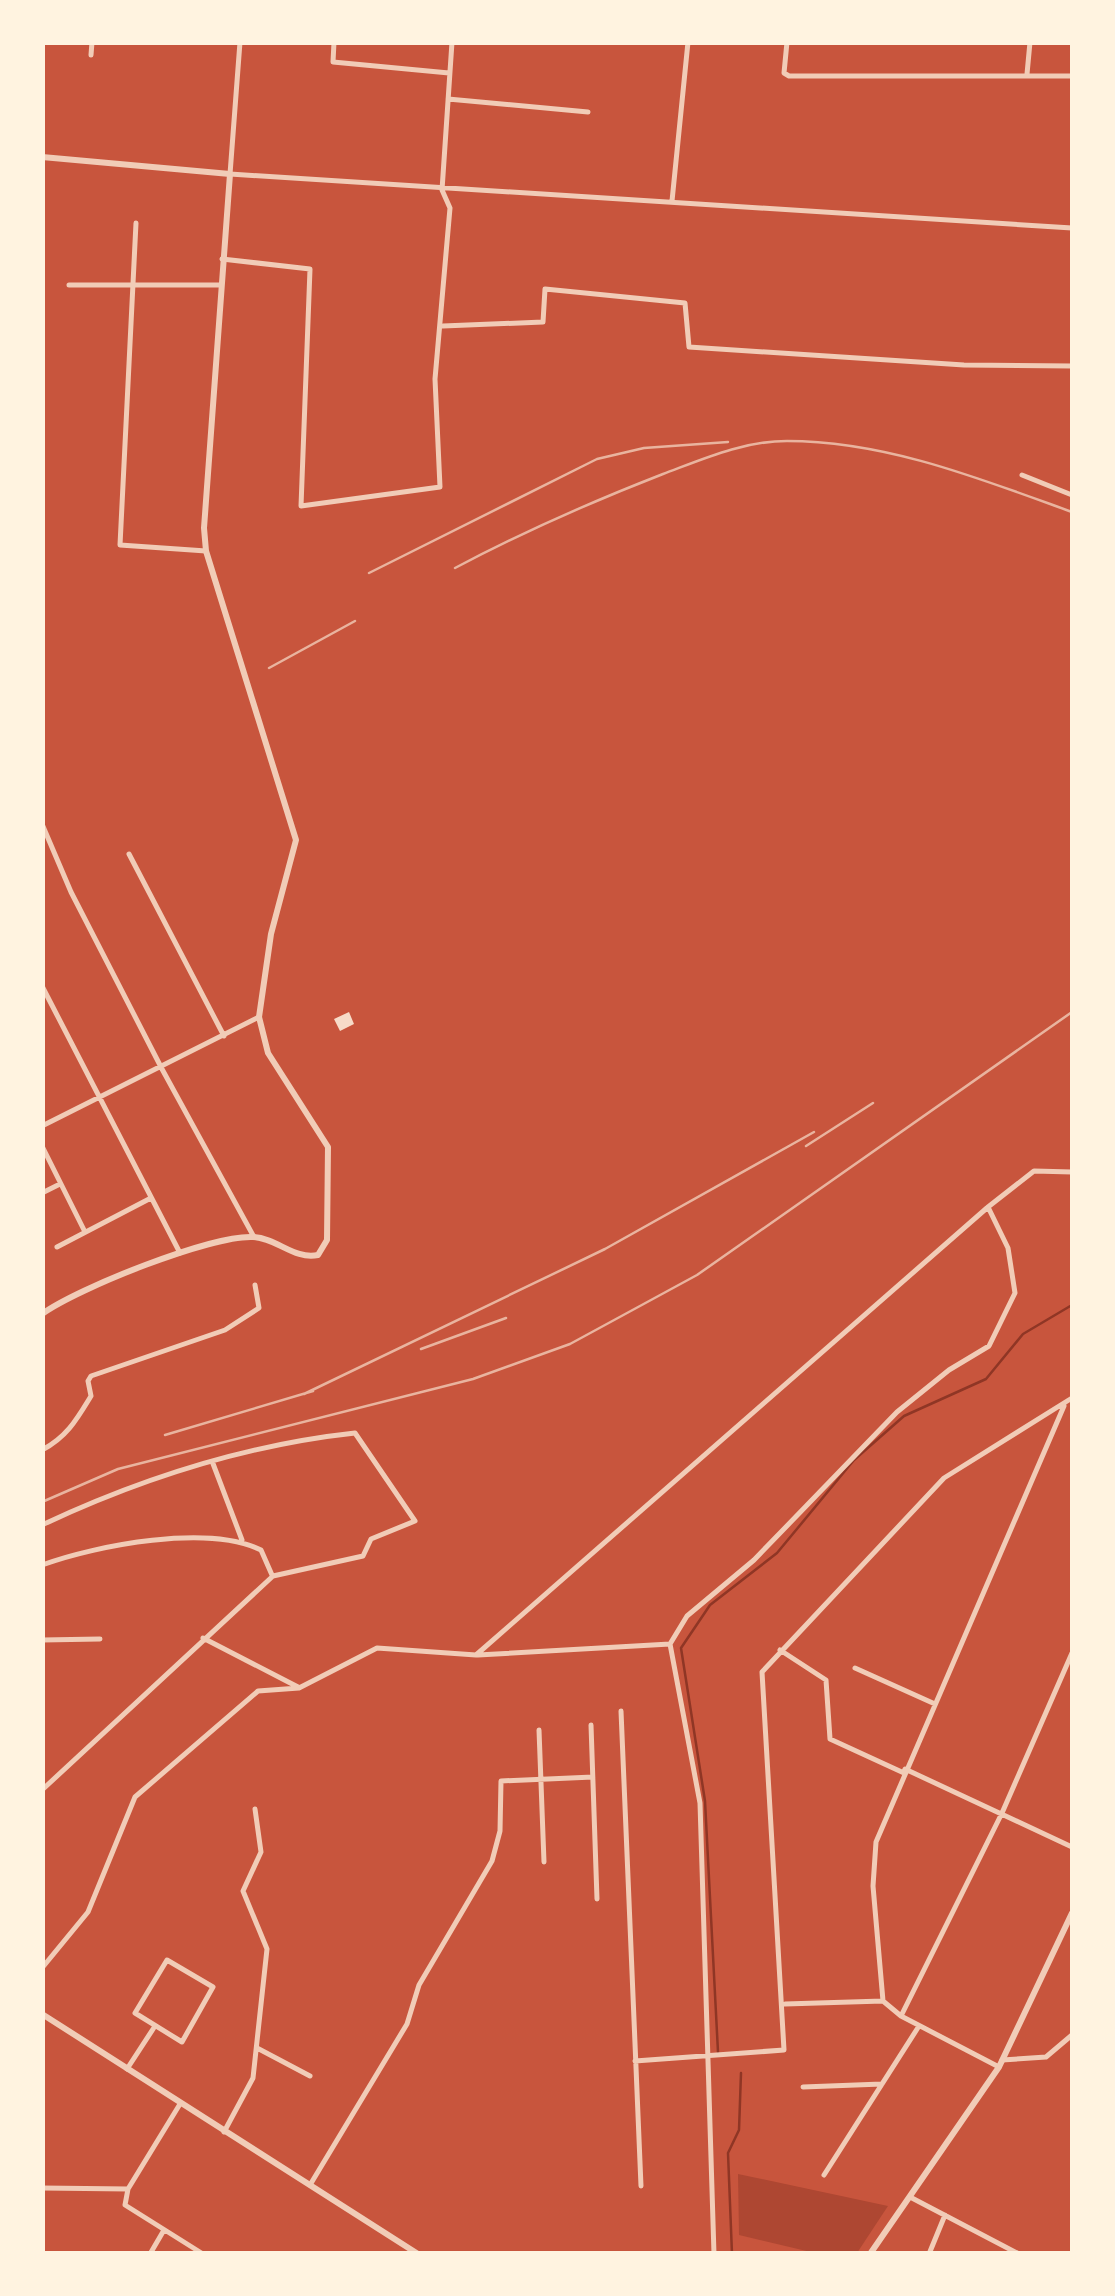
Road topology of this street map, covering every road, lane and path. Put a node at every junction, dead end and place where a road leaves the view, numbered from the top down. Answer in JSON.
{"nodes":[{"id":1,"x":92,"y":42,"type":"edge"},
{"id":2,"x":240,"y":42,"type":"edge"},
{"id":3,"x":334,"y":42,"type":"edge"},
{"id":4,"x":452,"y":42,"type":"edge"},
{"id":5,"x":688,"y":42,"type":"edge"},
{"id":6,"x":787,"y":42,"type":"edge"},
{"id":7,"x":1030,"y":42,"type":"edge"},
{"id":8,"x":92,"y":54,"type":"dead end"},
{"id":9,"x":449,"y":73,"type":"junction"},
{"id":10,"x":1026,"y":76,"type":"junction"},
{"id":11,"x":1072,"y":76,"type":"edge"},
{"id":12,"x":448,"y":99,"type":"junction"},
{"id":13,"x":588,"y":112,"type":"dead end"},
{"id":14,"x":42,"y":157,"type":"edge"},
{"id":15,"x":230,"y":174,"type":"junction"},
{"id":16,"x":442,"y":190,"type":"junction"},
{"id":17,"x":672,"y":201,"type":"junction"},
{"id":18,"x":136,"y":223,"type":"dead end"},
{"id":19,"x":1072,"y":228,"type":"edge"},
{"id":20,"x":222,"y":259,"type":"junction"},
{"id":21,"x":69,"y":285,"type":"dead end"},
{"id":22,"x":220,"y":285,"type":"junction"},
{"id":23,"x":134,"y":286,"type":"junction"},
{"id":24,"x":443,"y":326,"type":"junction"},
{"id":25,"x":1072,"y":366,"type":"edge"},
{"id":26,"x":1022,"y":474,"type":"dead end"},
{"id":27,"x":1072,"y":495,"type":"edge"},
{"id":28,"x":206,"y":551,"type":"junction"},
{"id":29,"x":42,"y":824,"type":"edge"},
{"id":30,"x":129,"y":854,"type":"dead end"},
{"id":31,"x":42,"y":986,"type":"edge"},
{"id":32,"x":259,"y":1017,"type":"junction"},
{"id":33,"x":224,"y":1036,"type":"junction"},
{"id":34,"x":162,"y":1070,"type":"junction"},
{"id":35,"x":100,"y":1098,"type":"junction"},
{"id":36,"x":42,"y":1126,"type":"edge"},
{"id":37,"x":42,"y":1146,"type":"edge"},
{"id":38,"x":1072,"y":1172,"type":"edge"},
{"id":39,"x":60,"y":1184,"type":"junction"},
{"id":40,"x":42,"y":1193,"type":"edge"},
{"id":41,"x":152,"y":1198,"type":"junction"},
{"id":42,"x":988,"y":1207,"type":"junction"},
{"id":43,"x":84,"y":1230,"type":"junction"},
{"id":44,"x":254,"y":1237,"type":"junction"},
{"id":45,"x":57,"y":1247,"type":"dead end"},
{"id":46,"x":182,"y":1256,"type":"junction"},
{"id":47,"x":254,"y":1285,"type":"dead end"},
{"id":48,"x":42,"y":1314,"type":"edge"},
{"id":49,"x":1072,"y":1398,"type":"edge"},
{"id":50,"x":1066,"y":1403,"type":"junction"},
{"id":51,"x":42,"y":1450,"type":"edge"},
{"id":52,"x":212,"y":1461,"type":"junction"},
{"id":53,"x":42,"y":1525,"type":"edge"},
{"id":54,"x":242,"y":1540,"type":"junction"},
{"id":55,"x":42,"y":1566,"type":"edge"},
{"id":56,"x":272,"y":1576,"type":"junction"},
{"id":57,"x":203,"y":1638,"type":"junction"},
{"id":58,"x":42,"y":1640,"type":"edge"},
{"id":59,"x":100,"y":1640,"type":"dead end"},
{"id":60,"x":670,"y":1644,"type":"junction"},
{"id":61,"x":780,"y":1650,"type":"junction"},
{"id":62,"x":1072,"y":1654,"type":"edge"},
{"id":63,"x":476,"y":1655,"type":"junction"},
{"id":64,"x":855,"y":1668,"type":"dead end"},
{"id":65,"x":299,"y":1688,"type":"junction"},
{"id":66,"x":936,"y":1704,"type":"junction"},
{"id":67,"x":621,"y":1711,"type":"dead end"},
{"id":68,"x":592,"y":1725,"type":"dead end"},
{"id":69,"x":540,"y":1730,"type":"dead end"},
{"id":70,"x":905,"y":1771,"type":"junction"},
{"id":71,"x":593,"y":1777,"type":"junction"},
{"id":72,"x":541,"y":1779,"type":"junction"},
{"id":73,"x":42,"y":1790,"type":"edge"},
{"id":74,"x":256,"y":1809,"type":"dead end"},
{"id":75,"x":1002,"y":1813,"type":"junction"},
{"id":76,"x":1072,"y":1846,"type":"edge"},
{"id":77,"x":544,"y":1862,"type":"dead end"},
{"id":78,"x":597,"y":1900,"type":"dead end"},
{"id":79,"x":1072,"y":1913,"type":"edge"},
{"id":80,"x":42,"y":1968,"type":"edge"},
{"id":81,"x":883,"y":2001,"type":"junction"},
{"id":82,"x":785,"y":2004,"type":"junction"},
{"id":83,"x":42,"y":2014,"type":"edge"},
{"id":84,"x":901,"y":2016,"type":"junction"},
{"id":85,"x":155,"y":2025,"type":"junction"},
{"id":86,"x":919,"y":2026,"type":"junction"},
{"id":87,"x":1072,"y":2036,"type":"edge"},
{"id":88,"x":257,"y":2048,"type":"junction"},
{"id":89,"x":706,"y":2058,"type":"junction"},
{"id":90,"x":635,"y":2061,"type":"junction"},
{"id":91,"x":1001,"y":2063,"type":"junction"},
{"id":92,"x":127,"y":2069,"type":"junction"},
{"id":93,"x":310,"y":2076,"type":"dead end"},
{"id":94,"x":882,"y":2084,"type":"junction"},
{"id":95,"x":802,"y":2087,"type":"dead end"},
{"id":96,"x":180,"y":2104,"type":"junction"},
{"id":97,"x":224,"y":2132,"type":"junction"},
{"id":98,"x":824,"y":2175,"type":"dead end"},
{"id":99,"x":310,"y":2185,"type":"junction"},
{"id":100,"x":641,"y":2186,"type":"dead end"},
{"id":101,"x":42,"y":2188,"type":"edge"},
{"id":102,"x":128,"y":2188,"type":"junction"},
{"id":103,"x":910,"y":2197,"type":"junction"},
{"id":104,"x":945,"y":2215,"type":"junction"},
{"id":105,"x":164,"y":2230,"type":"junction"},
{"id":106,"x":150,"y":2254,"type":"edge"},
{"id":107,"x":203,"y":2254,"type":"edge"},
{"id":108,"x":418,"y":2254,"type":"edge"},
{"id":109,"x":714,"y":2254,"type":"edge"},
{"id":110,"x":870,"y":2254,"type":"edge"},
{"id":111,"x":929,"y":2254,"type":"edge"},
{"id":112,"x":1020,"y":2254,"type":"edge"}],
"edges":[{"from":1,"to":8,"type":"street"},
{"from":2,"to":15,"type":"street"},
{"from":3,"to":9,"type":"street"},
{"from":4,"to":9,"type":"street"},
{"from":5,"to":17,"type":"street"},
{"from":6,"to":10,"type":"street"},
{"from":7,"to":10,"type":"street"},
{"from":9,"to":12,"type":"street"},
{"from":10,"to":11,"type":"street"},
{"from":12,"to":13,"type":"street"},
{"from":12,"to":16,"type":"street"},
{"from":14,"to":15,"type":"street"},
{"from":15,"to":16,"type":"street"},
{"from":15,"to":20,"type":"street"},
{"from":16,"to":17,"type":"street"},
{"from":16,"to":24,"type":"street"},
{"from":17,"to":19,"type":"street"},
{"from":18,"to":23,"type":"street"},
{"from":20,"to":22,"type":"street"},
{"from":20,"to":24,"type":"street"},
{"from":21,"to":23,"type":"street"},
{"from":22,"to":23,"type":"street"},
{"from":22,"to":28,"type":"street"},
{"from":23,"to":28,"type":"street"},
{"from":24,"to":25,"type":"street"},
{"from":26,"to":27,"type":"street"},
{"from":28,"to":32,"type":"street"},
{"from":29,"to":34,"type":"street"},
{"from":30,"to":33,"type":"street"},
{"from":31,"to":35,"type":"street"},
{"from":32,"to":33,"type":"street"},
{"from":32,"to":44,"type":"street"},
{"from":33,"to":34,"type":"street"},
{"from":34,"to":35,"type":"street"},
{"from":34,"to":44,"type":"street"},
{"from":35,"to":36,"type":"street"},
{"from":35,"to":41,"type":"street"},
{"from":37,"to":39,"type":"street"},
{"from":38,"to":42,"type":"street"},
{"from":39,"to":40,"type":"street"},
{"from":39,"to":43,"type":"street"},
{"from":41,"to":43,"type":"street"},
{"from":41,"to":46,"type":"street"},
{"from":42,"to":60,"type":"street"},
{"from":42,"to":63,"type":"street"},
{"from":43,"to":45,"type":"street"},
{"from":44,"to":46,"type":"street"},
{"from":46,"to":48,"type":"street"},
{"from":47,"to":51,"type":"street"},
{"from":49,"to":50,"type":"street"},
{"from":50,"to":61,"type":"street"},
{"from":50,"to":66,"type":"street"},
{"from":52,"to":53,"type":"street"},
{"from":52,"to":54,"type":"street"},
{"from":52,"to":56,"type":"street"},
{"from":54,"to":55,"type":"street"},
{"from":54,"to":56,"type":"street"},
{"from":56,"to":57,"type":"street"},
{"from":57,"to":65,"type":"street"},
{"from":57,"to":73,"type":"street"},
{"from":58,"to":59,"type":"street"},
{"from":60,"to":63,"type":"street"},
{"from":60,"to":89,"type":"street"},
{"from":61,"to":70,"type":"street"},
{"from":61,"to":82,"type":"street"},
{"from":62,"to":75,"type":"street"},
{"from":63,"to":65,"type":"street"},
{"from":64,"to":66,"type":"street"},
{"from":65,"to":80,"type":"street"},
{"from":66,"to":70,"type":"street"},
{"from":67,"to":90,"type":"street"},
{"from":68,"to":71,"type":"street"},
{"from":69,"to":72,"type":"street"},
{"from":70,"to":75,"type":"street"},
{"from":70,"to":81,"type":"street"},
{"from":71,"to":72,"type":"street"},
{"from":71,"to":78,"type":"street"},
{"from":72,"to":77,"type":"street"},
{"from":72,"to":99,"type":"street"},
{"from":74,"to":88,"type":"street"},
{"from":75,"to":76,"type":"street"},
{"from":75,"to":84,"type":"street"},
{"from":79,"to":91,"type":"street"},
{"from":81,"to":82,"type":"street"},
{"from":81,"to":84,"type":"street"},
{"from":82,"to":89,"type":"street"},
{"from":83,"to":92,"type":"street"},
{"from":84,"to":86,"type":"street"},
{"from":85,"to":85,"type":"street"},
{"from":85,"to":92,"type":"street"},
{"from":86,"to":91,"type":"street"},
{"from":86,"to":94,"type":"street"},
{"from":87,"to":91,"type":"street"},
{"from":88,"to":93,"type":"street"},
{"from":88,"to":97,"type":"street"},
{"from":89,"to":90,"type":"street"},
{"from":89,"to":109,"type":"street"},
{"from":90,"to":100,"type":"street"},
{"from":91,"to":103,"type":"street"},
{"from":92,"to":96,"type":"street"},
{"from":94,"to":95,"type":"street"},
{"from":94,"to":98,"type":"street"},
{"from":96,"to":97,"type":"street"},
{"from":96,"to":102,"type":"street"},
{"from":97,"to":99,"type":"street"},
{"from":99,"to":108,"type":"street"},
{"from":101,"to":102,"type":"street"},
{"from":102,"to":105,"type":"street"},
{"from":103,"to":104,"type":"street"},
{"from":103,"to":110,"type":"street"},
{"from":104,"to":111,"type":"street"},
{"from":104,"to":112,"type":"street"},
{"from":105,"to":106,"type":"street"},
{"from":105,"to":107,"type":"street"}]}
